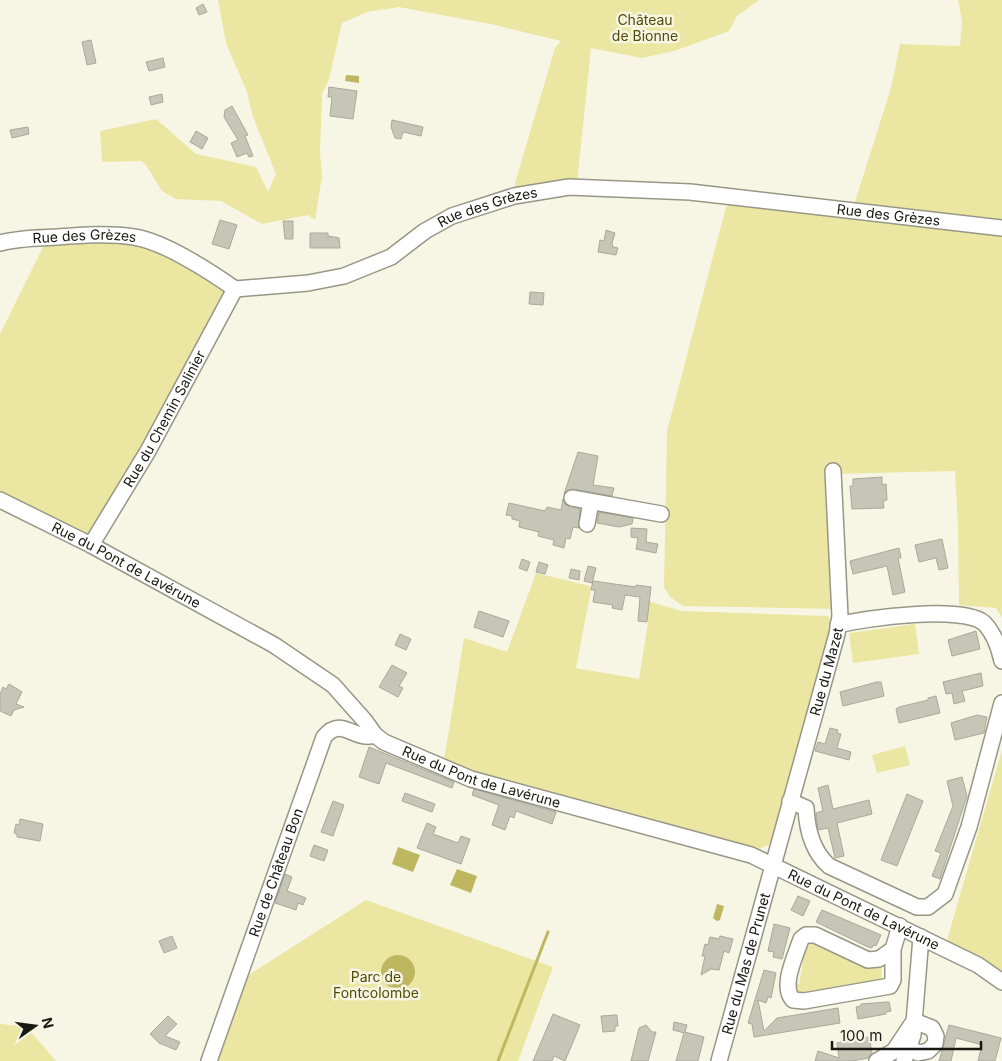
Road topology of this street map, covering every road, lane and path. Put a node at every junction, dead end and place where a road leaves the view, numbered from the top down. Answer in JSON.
{"nodes":[{"id":1,"x":1002,"y":228,"type":"edge"},
{"id":2,"x":0,"y":243,"type":"edge"},
{"id":3,"x":235,"y":290,"type":"junction"},
{"id":4,"x":833,"y":471,"type":"dead end"},
{"id":5,"x":572,"y":498,"type":"dead end"},
{"id":6,"x":0,"y":500,"type":"edge"},
{"id":7,"x":591,"y":502,"type":"junction"},
{"id":8,"x":661,"y":514,"type":"dead end"},
{"id":9,"x":587,"y":524,"type":"dead end"},
{"id":10,"x":91,"y":545,"type":"junction"},
{"id":11,"x":838,"y":625,"type":"junction"},
{"id":12,"x":1002,"y":661,"type":"edge"},
{"id":13,"x":1002,"y":703,"type":"edge"},
{"id":14,"x":375,"y":735,"type":"junction"},
{"id":15,"x":790,"y":801,"type":"junction"},
{"id":16,"x":772,"y":866,"type":"junction"},
{"id":17,"x":900,"y":926,"type":"junction"},
{"id":18,"x":921,"y":937,"type":"junction"},
{"id":19,"x":893,"y":949,"type":"junction"},
{"id":20,"x":1002,"y":982,"type":"edge"},
{"id":21,"x":914,"y":1021,"type":"junction"},
{"id":22,"x":907,"y":1054,"type":"edge"},
{"id":23,"x":209,"y":1061,"type":"edge"},
{"id":24,"x":719,"y":1061,"type":"edge"},
{"id":25,"x":877,"y":1061,"type":"edge"}],
"edges":[{"from":1,"to":3,"type":"street","name":"Rue des Grèzes"},
{"from":2,"to":3,"type":"street","name":"Rue des Grèzes"},
{"from":3,"to":10,"type":"street","name":"Rue du Chemin Salinier"},
{"from":4,"to":11,"type":"street","name":"Rue du Mazet"},
{"from":5,"to":7,"type":"street"},
{"from":6,"to":10,"type":"street","name":"Rue du Pont de Lavérune"},
{"from":7,"to":8,"type":"street"},
{"from":7,"to":9,"type":"street"},
{"from":10,"to":14,"type":"street","name":"Rue du Pont de Lavérune"},
{"from":11,"to":12,"type":"street"},
{"from":11,"to":15,"type":"street","name":"Rue du Mazet"},
{"from":13,"to":15,"type":"street"},
{"from":14,"to":16,"type":"street","name":"Rue du Pont de Lavérune"},
{"from":14,"to":23,"type":"street","name":"Rue de Château Bon"},
{"from":15,"to":16,"type":"street","name":"Rue du Mazet"},
{"from":16,"to":17,"type":"street","name":"Rue du Pont de Lavérune"},
{"from":16,"to":24,"type":"street","name":"Rue du Mas de Prunet"},
{"from":17,"to":18,"type":"street","name":"Rue du Pont de Lavérune"},
{"from":17,"to":19,"type":"street"},
{"from":18,"to":20,"type":"street","name":"Rue du Pont de Lavérune"},
{"from":18,"to":21,"type":"street"},
{"from":19,"to":19,"type":"street"},
{"from":21,"to":22,"type":"street"},
{"from":21,"to":22,"type":"street"},
{"from":21,"to":25,"type":"street"}]}
